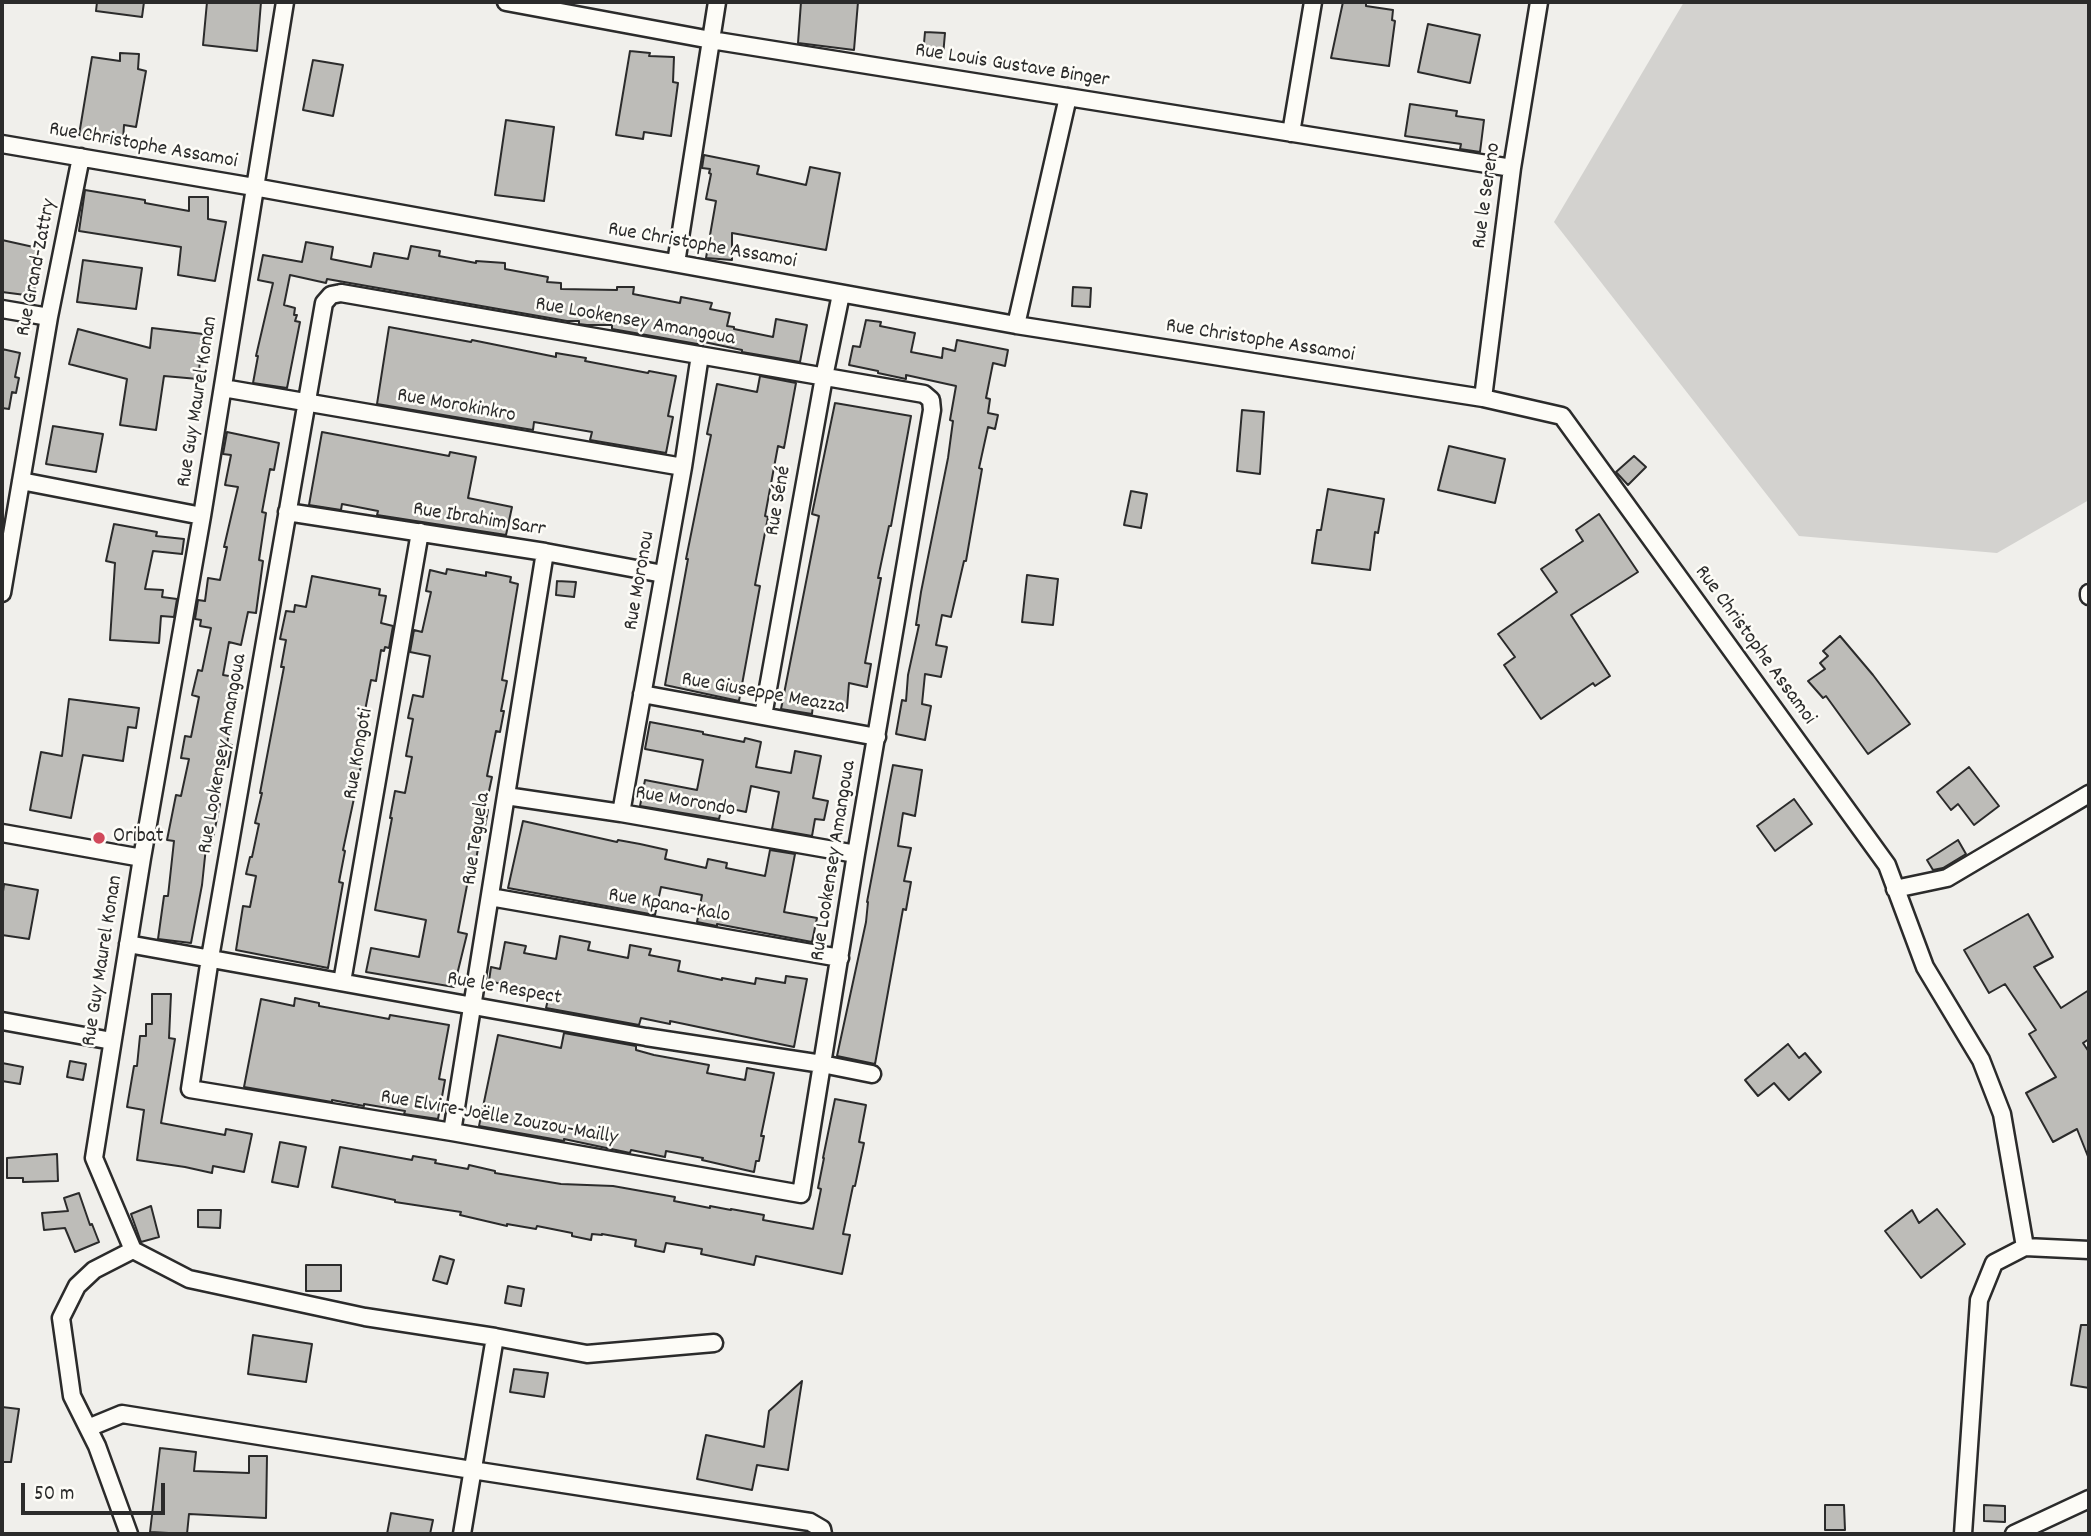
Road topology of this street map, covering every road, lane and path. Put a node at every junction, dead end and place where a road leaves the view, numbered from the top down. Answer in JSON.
{"nodes":[{"id":1,"x":285,"y":2,"type":"edge"},
{"id":2,"x":506,"y":2,"type":"edge"},
{"id":3,"x":717,"y":2,"type":"edge"},
{"id":4,"x":1313,"y":2,"type":"edge"},
{"id":5,"x":1539,"y":2,"type":"edge"},
{"id":6,"x":711,"y":40,"type":"junction"},
{"id":7,"x":1068,"y":97,"type":"junction"},
{"id":8,"x":1291,"y":133,"type":"junction"},
{"id":9,"x":2,"y":144,"type":"edge"},
{"id":10,"x":81,"y":157,"type":"junction"},
{"id":11,"x":1512,"y":168,"type":"junction"},
{"id":12,"x":254,"y":187,"type":"junction"},
{"id":13,"x":676,"y":263,"type":"junction"},
{"id":14,"x":841,"y":294,"type":"junction"},
{"id":15,"x":2,"y":309,"type":"edge"},
{"id":16,"x":49,"y":317,"type":"junction"},
{"id":17,"x":1016,"y":325,"type":"junction"},
{"id":18,"x":700,"y":355,"type":"junction"},
{"id":19,"x":824,"y":377,"type":"junction"},
{"id":20,"x":223,"y":388,"type":"junction"},
{"id":21,"x":1483,"y":397,"type":"junction"},
{"id":22,"x":306,"y":403,"type":"junction"},
{"id":23,"x":683,"y":467,"type":"junction"},
{"id":24,"x":21,"y":481,"type":"junction"},
{"id":25,"x":287,"y":512,"type":"junction"},
{"id":26,"x":202,"y":516,"type":"junction"},
{"id":27,"x":420,"y":533,"type":"junction"},
{"id":28,"x":545,"y":552,"type":"junction"},
{"id":29,"x":663,"y":574,"type":"junction"},
{"id":30,"x":2,"y":593,"type":"edge"},
{"id":31,"x":642,"y":694,"type":"junction"},
{"id":32,"x":763,"y":716,"type":"junction"},
{"id":33,"x":877,"y":737,"type":"junction"},
{"id":34,"x":2089,"y":794,"type":"edge"},
{"id":35,"x":506,"y":796,"type":"junction"},
{"id":36,"x":621,"y":813,"type":"junction"},
{"id":37,"x":2,"y":833,"type":"edge"},
{"id":38,"x":856,"y":854,"type":"junction"},
{"id":39,"x":142,"y":859,"type":"junction"},
{"id":40,"x":1895,"y":889,"type":"junction"},
{"id":41,"x":490,"y":897,"type":"junction"},
{"id":42,"x":128,"y":944,"type":"junction"},
{"id":43,"x":210,"y":958,"type":"junction"},
{"id":44,"x":840,"y":958,"type":"junction"},
{"id":45,"x":342,"y":982,"type":"junction"},
{"id":46,"x":472,"y":1005,"type":"junction"},
{"id":47,"x":2,"y":1021,"type":"edge"},
{"id":48,"x":112,"y":1041,"type":"junction"},
{"id":49,"x":822,"y":1064,"type":"junction"},
{"id":50,"x":872,"y":1074,"type":"dead end"},
{"id":51,"x":452,"y":1132,"type":"junction"},
{"id":52,"x":2025,"y":1247,"type":"junction"},
{"id":53,"x":133,"y":1250,"type":"junction"},
{"id":54,"x":2089,"y":1250,"type":"edge"},
{"id":55,"x":495,"y":1336,"type":"junction"},
{"id":56,"x":715,"y":1343,"type":"dead end"},
{"id":57,"x":88,"y":1428,"type":"junction"},
{"id":58,"x":472,"y":1470,"type":"junction"},
{"id":59,"x":2089,"y":1499,"type":"edge"},
{"id":60,"x":129,"y":1534,"type":"edge"},
{"id":61,"x":462,"y":1534,"type":"edge"},
{"id":62,"x":823,"y":1534,"type":"edge"},
{"id":63,"x":1963,"y":1534,"type":"edge"},
{"id":64,"x":2014,"y":1534,"type":"edge"}],
"edges":[{"from":1,"to":12,"type":"street","name":"Rue Guy Maurel Konan"},
{"from":2,"to":6,"type":"street","name":"Rue Louis Gustave Binger"},
{"from":3,"to":6,"type":"street"},
{"from":4,"to":8,"type":"street"},
{"from":5,"to":11,"type":"street","name":"Rue le Sereno"},
{"from":6,"to":7,"type":"street","name":"Rue Louis Gustave Binger"},
{"from":6,"to":13,"type":"street"},
{"from":7,"to":8,"type":"street","name":"Rue Louis Gustave Binger"},
{"from":7,"to":17,"type":"street"},
{"from":8,"to":11,"type":"street","name":"Rue Louis Gustave Binger"},
{"from":9,"to":10,"type":"street","name":"Rue Christophe Assamoi"},
{"from":10,"to":12,"type":"street","name":"Rue Christophe Assamoi"},
{"from":10,"to":16,"type":"street","name":"Rue Grand-Zattry"},
{"from":11,"to":21,"type":"street","name":"Rue le Sereno"},
{"from":12,"to":13,"type":"street","name":"Rue Christophe Assamoi"},
{"from":12,"to":20,"type":"street","name":"Rue Guy Maurel Konan"},
{"from":13,"to":14,"type":"street","name":"Rue Christophe Assamoi"},
{"from":14,"to":17,"type":"street","name":"Rue Christophe Assamoi"},
{"from":14,"to":19,"type":"street","name":"Rue Séné"},
{"from":15,"to":16,"type":"street"},
{"from":16,"to":24,"type":"street","name":"Rue Grand-Zattry"},
{"from":17,"to":21,"type":"street","name":"Rue Christophe Assamoi"},
{"from":18,"to":19,"type":"street","name":"Rue Lookensey Amangoua"},
{"from":18,"to":22,"type":"street","name":"Rue Lookensey Amangoua"},
{"from":18,"to":23,"type":"street","name":"Rue Moronou"},
{"from":19,"to":32,"type":"street","name":"Rue Séné"},
{"from":19,"to":33,"type":"street","name":"Rue Lookensey Amangoua"},
{"from":20,"to":22,"type":"street","name":"Rue Morokinkro"},
{"from":20,"to":26,"type":"street","name":"Rue Guy Maurel Konan"},
{"from":21,"to":40,"type":"street","name":"Rue Christophe Assamoi"},
{"from":22,"to":23,"type":"street","name":"Rue Morokinkro"},
{"from":22,"to":25,"type":"street","name":"Rue Lookensey Amangoua"},
{"from":23,"to":29,"type":"street","name":"Rue Moronou"},
{"from":24,"to":26,"type":"street"},
{"from":24,"to":30,"type":"street","name":"Rue Grand-Zattry"},
{"from":25,"to":27,"type":"street","name":"Rue Ibrahim Sarr"},
{"from":25,"to":43,"type":"street","name":"Rue Lookensey Amangoua"},
{"from":26,"to":39,"type":"street","name":"Rue Guy Maurel Konan"},
{"from":27,"to":28,"type":"street","name":"Rue Ibrahim Sarr"},
{"from":27,"to":45,"type":"street","name":"Rue Kongoti"},
{"from":28,"to":29,"type":"street","name":"Rue Ibrahim Sarr"},
{"from":28,"to":35,"type":"street","name":"Rue Teguela"},
{"from":29,"to":31,"type":"street","name":"Rue Moronou"},
{"from":31,"to":32,"type":"street","name":"Rue Giuseppe Meazza"},
{"from":31,"to":36,"type":"street","name":"Rue Moronou"},
{"from":32,"to":33,"type":"street","name":"Rue Giuseppe Meazza"},
{"from":33,"to":38,"type":"street","name":"Rue Lookensey Amangoua"},
{"from":34,"to":40,"type":"street"},
{"from":35,"to":36,"type":"street","name":"Rue Morondo"},
{"from":35,"to":41,"type":"street","name":"Rue Teguela"},
{"from":36,"to":38,"type":"street","name":"Rue Morondo"},
{"from":37,"to":39,"type":"street"},
{"from":38,"to":44,"type":"street","name":"Rue Lookensey Amangoua"},
{"from":39,"to":42,"type":"street","name":"Rue Guy Maurel Konan"},
{"from":40,"to":52,"type":"street","name":"Rue Christophe Assamoi"},
{"from":41,"to":44,"type":"street","name":"Rue Kpana-Kalo"},
{"from":41,"to":46,"type":"street","name":"Rue Teguela"},
{"from":42,"to":43,"type":"street","name":"Rue le Respect"},
{"from":42,"to":48,"type":"street","name":"Rue Guy Maurel Konan"},
{"from":43,"to":45,"type":"street","name":"Rue le Respect"},
{"from":43,"to":51,"type":"street","name":"Rue Elvire-Joëlle Zouzou-Mailly"},
{"from":44,"to":49,"type":"street","name":"Rue Lookensey Amangoua"},
{"from":45,"to":46,"type":"street","name":"Rue le Respect"},
{"from":46,"to":49,"type":"street","name":"Rue le Respect"},
{"from":46,"to":51,"type":"street","name":"Rue Teguela"},
{"from":47,"to":48,"type":"street"},
{"from":48,"to":53,"type":"street","name":"Rue Guy Maurel Konan"},
{"from":49,"to":50,"type":"street","name":"Rue le Respect"},
{"from":49,"to":51,"type":"street","name":"Rue Elvire-Joëlle Zouzou-Mailly"},
{"from":52,"to":54,"type":"street"},
{"from":52,"to":63,"type":"street"},
{"from":53,"to":55,"type":"street"},
{"from":53,"to":57,"type":"street"},
{"from":55,"to":56,"type":"street"},
{"from":55,"to":58,"type":"street"},
{"from":57,"to":58,"type":"street"},
{"from":57,"to":60,"type":"street"},
{"from":58,"to":61,"type":"street"},
{"from":58,"to":62,"type":"street"},
{"from":59,"to":64,"type":"street"}]}
